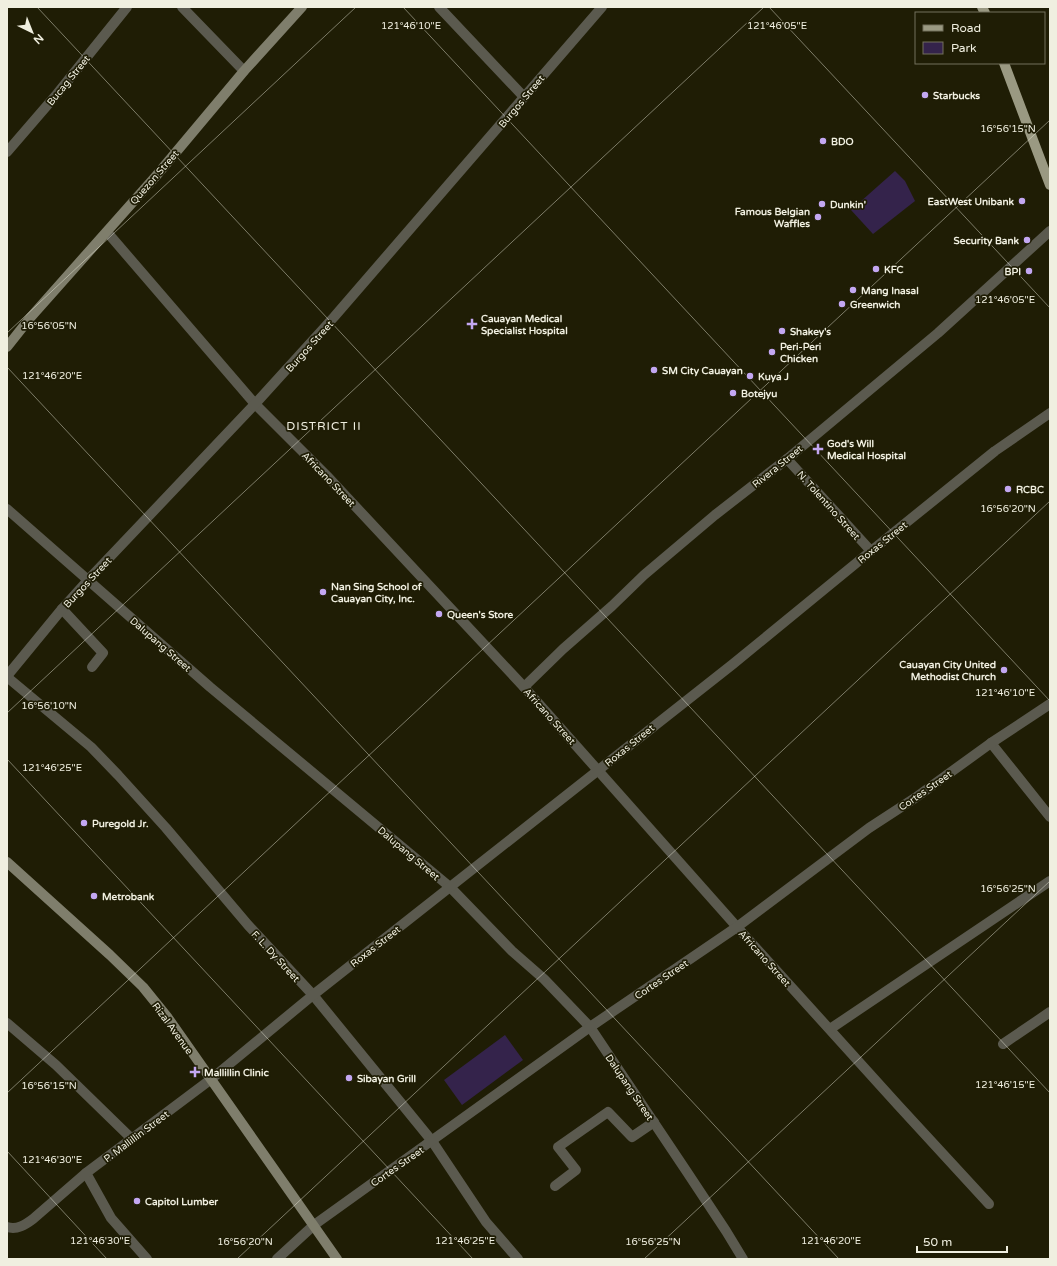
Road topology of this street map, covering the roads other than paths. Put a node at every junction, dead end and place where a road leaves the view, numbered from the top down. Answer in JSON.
{"nodes":[{"id":1,"x":127,"y":7,"type":"edge"},
{"id":2,"x":182,"y":7,"type":"edge"},
{"id":3,"x":302,"y":7,"type":"edge"},
{"id":4,"x":439,"y":7,"type":"edge"},
{"id":5,"x":602,"y":7,"type":"edge"},
{"id":6,"x":1004,"y":64,"type":"edge"},
{"id":7,"x":244,"y":71,"type":"junction"},
{"id":8,"x":524,"y":97,"type":"junction"},
{"id":9,"x":7,"y":152,"type":"edge"},
{"id":10,"x":1050,"y":185,"type":"edge"},
{"id":11,"x":1050,"y":231,"type":"edge"},
{"id":12,"x":107,"y":232,"type":"junction"},
{"id":13,"x":7,"y":347,"type":"edge"},
{"id":14,"x":255,"y":404,"type":"junction"},
{"id":15,"x":1050,"y":413,"type":"edge"},
{"id":16,"x":788,"y":459,"type":"junction"},
{"id":17,"x":7,"y":509,"type":"edge"},
{"id":18,"x":871,"y":551,"type":"junction"},
{"id":19,"x":88,"y":580,"type":"junction"},
{"id":20,"x":62,"y":609,"type":"junction"},
{"id":21,"x":92,"y":667,"type":"dead end"},
{"id":22,"x":7,"y":677,"type":"edge"},
{"id":23,"x":524,"y":687,"type":"junction"},
{"id":24,"x":1050,"y":704,"type":"edge"},
{"id":25,"x":991,"y":743,"type":"junction"},
{"id":26,"x":598,"y":770,"type":"junction"},
{"id":27,"x":1050,"y":818,"type":"edge"},
{"id":28,"x":7,"y":862,"type":"edge"},
{"id":29,"x":1050,"y":881,"type":"edge"},
{"id":30,"x":450,"y":887,"type":"junction"},
{"id":31,"x":737,"y":927,"type":"junction"},
{"id":32,"x":313,"y":995,"type":"junction"},
{"id":33,"x":1050,"y":1012,"type":"edge"},
{"id":34,"x":7,"y":1024,"type":"edge"},
{"id":35,"x":590,"y":1027,"type":"junction"},
{"id":36,"x":830,"y":1029,"type":"junction"},
{"id":37,"x":1003,"y":1044,"type":"dead end"},
{"id":38,"x":210,"y":1080,"type":"junction"},
{"id":39,"x":654,"y":1122,"type":"junction"},
{"id":40,"x":132,"y":1139,"type":"junction"},
{"id":41,"x":432,"y":1141,"type":"junction"},
{"id":42,"x":86,"y":1173,"type":"junction"},
{"id":43,"x":555,"y":1186,"type":"dead end"},
{"id":44,"x":990,"y":1204,"type":"dead end"},
{"id":45,"x":314,"y":1225,"type":"junction"},
{"id":46,"x":7,"y":1227,"type":"edge"},
{"id":47,"x":147,"y":1259,"type":"edge"},
{"id":48,"x":277,"y":1259,"type":"edge"},
{"id":49,"x":337,"y":1259,"type":"edge"},
{"id":50,"x":518,"y":1259,"type":"edge"},
{"id":51,"x":742,"y":1259,"type":"edge"}],
"edges":[{"from":1,"to":9,"type":"street","name":"Bucag Street"},
{"from":2,"to":7,"type":"street"},
{"from":3,"to":7,"type":"main road","name":"Quezon Street"},
{"from":4,"to":8,"type":"street"},
{"from":5,"to":8,"type":"street","name":"Burgos Street"},
{"from":6,"to":10,"type":"main road"},
{"from":7,"to":12,"type":"main road","name":"Quezon Street"},
{"from":8,"to":14,"type":"street","name":"Burgos Street"},
{"from":11,"to":16,"type":"street","name":"Rivera Street"},
{"from":12,"to":13,"type":"main road","name":"Quezon Street"},
{"from":12,"to":14,"type":"street","name":"Africano Street"},
{"from":14,"to":19,"type":"street","name":"Burgos Street"},
{"from":14,"to":23,"type":"street","name":"Africano Street"},
{"from":15,"to":18,"type":"street","name":"Roxas Street"},
{"from":16,"to":18,"type":"street","name":"N. Tolentino Street"},
{"from":16,"to":23,"type":"street","name":"Rivera Street"},
{"from":17,"to":19,"type":"street","name":"Dalupang Street"},
{"from":18,"to":26,"type":"street","name":"Roxas Street"},
{"from":19,"to":20,"type":"street","name":"Burgos Street"},
{"from":19,"to":30,"type":"street","name":"Dalupang Street"},
{"from":20,"to":21,"type":"street"},
{"from":20,"to":22,"type":"street","name":"Burgos Street"},
{"from":22,"to":32,"type":"street","name":"F. L. Dy Street"},
{"from":23,"to":26,"type":"street","name":"Africano Street"},
{"from":24,"to":25,"type":"street","name":"Cortes Street"},
{"from":25,"to":27,"type":"street"},
{"from":25,"to":31,"type":"street","name":"Cortes Street"},
{"from":26,"to":30,"type":"street","name":"Roxas Street"},
{"from":26,"to":31,"type":"street","name":"Africano Street"},
{"from":28,"to":38,"type":"main road","name":"Rizal Avenue"},
{"from":29,"to":36,"type":"street"},
{"from":30,"to":32,"type":"street","name":"Roxas Street"},
{"from":30,"to":35,"type":"street","name":"Dalupang Street"},
{"from":31,"to":35,"type":"street","name":"Cortes Street"},
{"from":31,"to":36,"type":"street","name":"Africano Street"},
{"from":32,"to":38,"type":"street","name":"Roxas Street"},
{"from":32,"to":41,"type":"street","name":"F. L. Dy Street"},
{"from":33,"to":37,"type":"street"},
{"from":34,"to":40,"type":"street"},
{"from":35,"to":39,"type":"street","name":"Dalupang Street"},
{"from":35,"to":41,"type":"street","name":"Cortes Street"},
{"from":36,"to":44,"type":"street","name":"Africano Street"},
{"from":38,"to":40,"type":"street","name":"P. Mallillin Street"},
{"from":38,"to":45,"type":"main road","name":"Rizal Avenue"},
{"from":39,"to":43,"type":"street"},
{"from":39,"to":51,"type":"street","name":"Dalupang Street"},
{"from":40,"to":42,"type":"street","name":"P. Mallillin Street"},
{"from":41,"to":45,"type":"street","name":"Cortes Street"},
{"from":41,"to":50,"type":"street","name":"F. L. Dy Street"},
{"from":42,"to":46,"type":"street","name":"P. Mallillin Street"},
{"from":42,"to":47,"type":"street"},
{"from":45,"to":48,"type":"street","name":"Cortes Street"},
{"from":45,"to":49,"type":"main road","name":"Rizal Avenue"}]}
